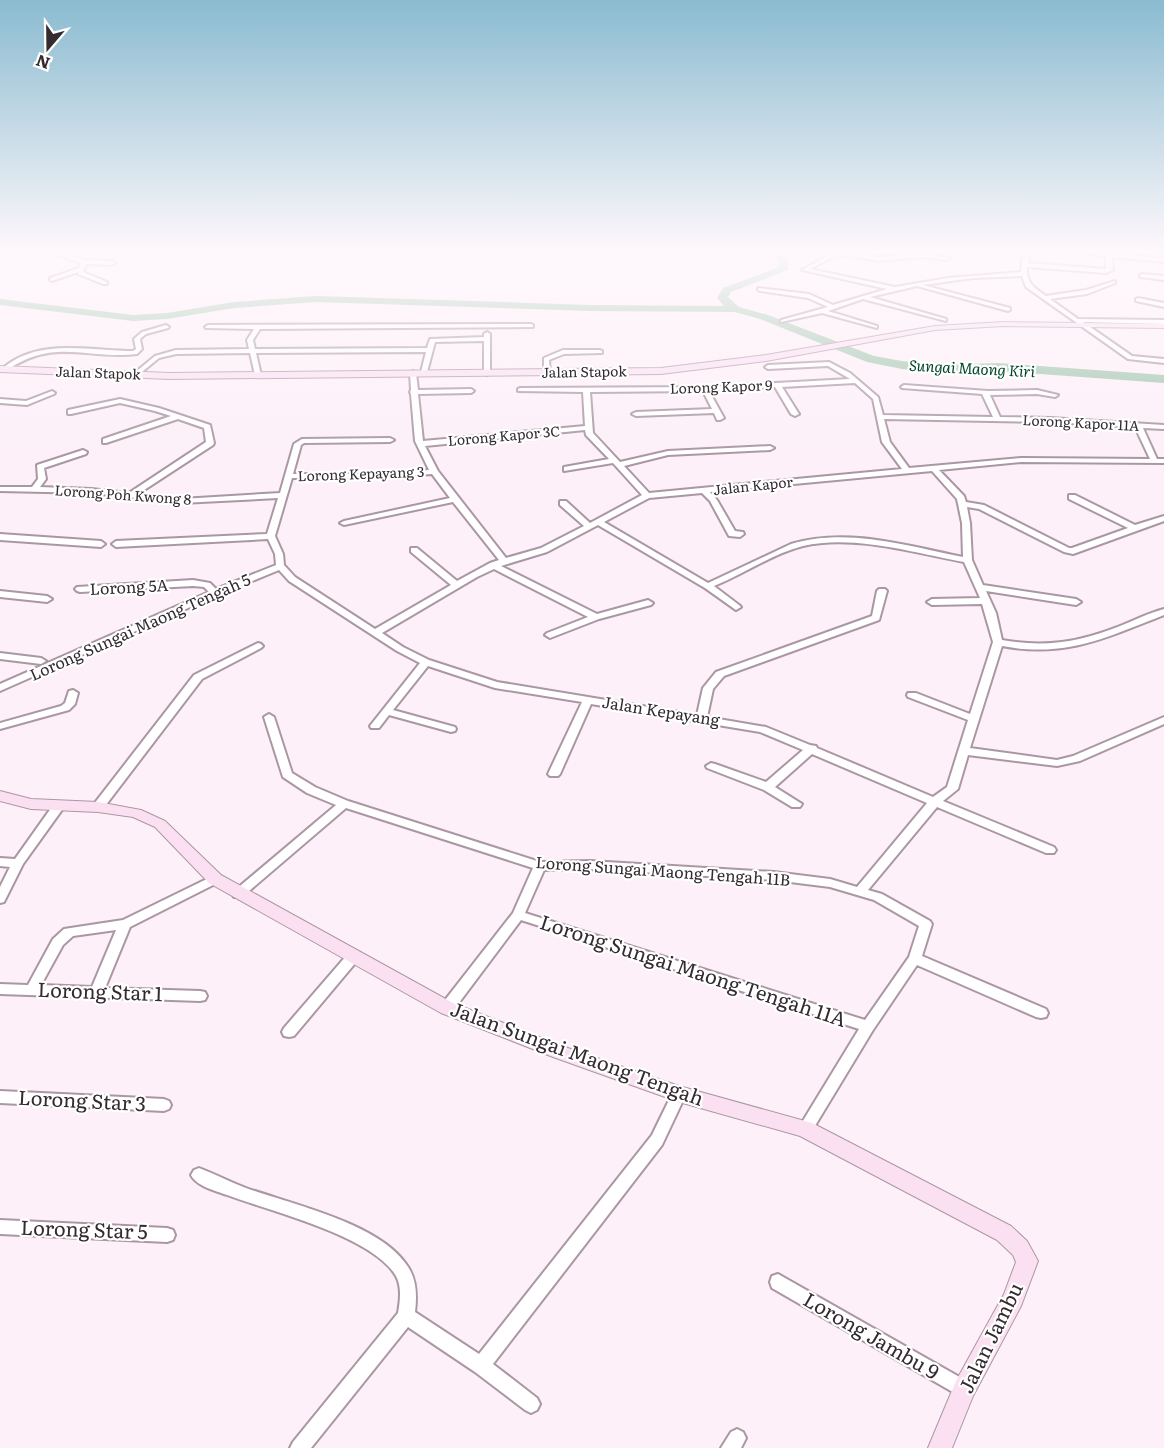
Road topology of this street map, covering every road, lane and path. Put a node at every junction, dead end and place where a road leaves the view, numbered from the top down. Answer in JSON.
{"nodes":[{"id":1,"x":854,"y":321,"type":"edge"},
{"id":2,"x":1082,"y":322,"type":"junction"},
{"id":3,"x":1164,"y":324,"type":"edge"},
{"id":4,"x":487,"y":325,"type":"junction"},
{"id":5,"x":531,"y":326,"type":"dead end"},
{"id":6,"x":166,"y":327,"type":"dead end"},
{"id":7,"x":208,"y":327,"type":"dead end"},
{"id":8,"x":258,"y":327,"type":"junction"},
{"id":9,"x":875,"y":327,"type":"dead end"},
{"id":10,"x":487,"y":339,"type":"junction"},
{"id":11,"x":428,"y":350,"type":"junction"},
{"id":12,"x":254,"y":351,"type":"junction"},
{"id":13,"x":600,"y":352,"type":"dead end"},
{"id":14,"x":1164,"y":362,"type":"edge"},
{"id":15,"x":768,"y":367,"type":"dead end"},
{"id":16,"x":2,"y":369,"type":"edge"},
{"id":17,"x":424,"y":372,"type":"junction"},
{"id":18,"x":547,"y":372,"type":"junction"},
{"id":19,"x":412,"y":373,"type":"junction"},
{"id":20,"x":487,"y":373,"type":"junction"},
{"id":21,"x":135,"y":375,"type":"junction"},
{"id":22,"x":258,"y":375,"type":"junction"},
{"id":23,"x":856,"y":381,"type":"junction"},
{"id":24,"x":777,"y":386,"type":"junction"},
{"id":25,"x":904,"y":387,"type":"dead end"},
{"id":26,"x":705,"y":389,"type":"junction"},
{"id":27,"x":520,"y":390,"type":"dead end"},
{"id":28,"x":586,"y":390,"type":"junction"},
{"id":29,"x":471,"y":391,"type":"dead end"},
{"id":30,"x":52,"y":393,"type":"dead end"},
{"id":31,"x":413,"y":393,"type":"junction"},
{"id":32,"x":987,"y":393,"type":"junction"},
{"id":33,"x":1054,"y":395,"type":"dead end"},
{"id":34,"x":0,"y":401,"type":"edge"},
{"id":35,"x":71,"y":412,"type":"dead end"},
{"id":36,"x":636,"y":414,"type":"dead end"},
{"id":37,"x":795,"y":414,"type":"dead end"},
{"id":38,"x":176,"y":417,"type":"junction"},
{"id":39,"x":880,"y":417,"type":"junction"},
{"id":40,"x":998,"y":420,"type":"junction"},
{"id":41,"x":1138,"y":426,"type":"junction"},
{"id":42,"x":1164,"y":427,"type":"edge"},
{"id":43,"x":588,"y":428,"type":"junction"},
{"id":44,"x":390,"y":440,"type":"dead end"},
{"id":45,"x":106,"y":441,"type":"dead end"},
{"id":46,"x":420,"y":444,"type":"junction"},
{"id":47,"x":770,"y":447,"type":"dead end"},
{"id":48,"x":83,"y":452,"type":"dead end"},
{"id":49,"x":1154,"y":460,"type":"junction"},
{"id":50,"x":1164,"y":461,"type":"edge"},
{"id":51,"x":615,"y":463,"type":"junction"},
{"id":52,"x":567,"y":469,"type":"dead end"},
{"id":53,"x":935,"y":470,"type":"junction"},
{"id":54,"x":434,"y":472,"type":"junction"},
{"id":55,"x":908,"y":472,"type":"junction"},
{"id":56,"x":289,"y":476,"type":"junction"},
{"id":57,"x":0,"y":489,"type":"edge"},
{"id":58,"x":35,"y":489,"type":"junction"},
{"id":59,"x":704,"y":491,"type":"junction"},
{"id":60,"x":131,"y":495,"type":"junction"},
{"id":61,"x":282,"y":495,"type":"junction"},
{"id":62,"x":646,"y":496,"type":"junction"},
{"id":63,"x":1072,"y":497,"type":"dead end"},
{"id":64,"x":455,"y":499,"type":"junction"},
{"id":65,"x":563,"y":503,"type":"dead end"},
{"id":66,"x":962,"y":504,"type":"junction"},
{"id":67,"x":1164,"y":518,"type":"edge"},
{"id":68,"x":344,"y":523,"type":"dead end"},
{"id":69,"x":593,"y":524,"type":"junction"},
{"id":70,"x":1134,"y":528,"type":"junction"},
{"id":71,"x":740,"y":534,"type":"dead end"},
{"id":72,"x":271,"y":536,"type":"junction"},
{"id":73,"x":0,"y":537,"type":"edge"},
{"id":74,"x":101,"y":544,"type":"dead end"},
{"id":75,"x":116,"y":544,"type":"dead end"},
{"id":76,"x":414,"y":550,"type":"dead end"},
{"id":77,"x":968,"y":560,"type":"junction"},
{"id":78,"x":504,"y":561,"type":"junction"},
{"id":79,"x":493,"y":565,"type":"junction"},
{"id":80,"x":280,"y":566,"type":"junction"},
{"id":81,"x":456,"y":585,"type":"junction"},
{"id":82,"x":708,"y":586,"type":"junction"},
{"id":83,"x":980,"y":587,"type":"junction"},
{"id":84,"x":80,"y":589,"type":"dead end"},
{"id":85,"x":213,"y":591,"type":"junction"},
{"id":86,"x":882,"y":591,"type":"dead end"},
{"id":87,"x":0,"y":594,"type":"edge"},
{"id":88,"x":47,"y":599,"type":"dead end"},
{"id":89,"x":986,"y":601,"type":"junction"},
{"id":90,"x":932,"y":602,"type":"dead end"},
{"id":91,"x":1076,"y":602,"type":"dead end"},
{"id":92,"x":648,"y":603,"type":"dead end"},
{"id":93,"x":736,"y":607,"type":"dead end"},
{"id":94,"x":1164,"y":612,"type":"edge"},
{"id":95,"x":596,"y":617,"type":"junction"},
{"id":96,"x":375,"y":633,"type":"junction"},
{"id":97,"x":550,"y":634,"type":"dead end"},
{"id":98,"x":998,"y":642,"type":"junction"},
{"id":99,"x":258,"y":646,"type":"dead end"},
{"id":100,"x":0,"y":656,"type":"edge"},
{"id":101,"x":41,"y":661,"type":"dead end"},
{"id":102,"x":426,"y":662,"type":"junction"},
{"id":103,"x":0,"y":688,"type":"edge"},
{"id":104,"x":73,"y":693,"type":"dead end"},
{"id":105,"x":912,"y":695,"type":"dead end"},
{"id":106,"x":588,"y":700,"type":"junction"},
{"id":107,"x":386,"y":711,"type":"junction"},
{"id":108,"x":269,"y":717,"type":"dead end"},
{"id":109,"x":702,"y":718,"type":"junction"},
{"id":110,"x":974,"y":719,"type":"junction"},
{"id":111,"x":1164,"y":720,"type":"edge"},
{"id":112,"x":0,"y":726,"type":"edge"},
{"id":113,"x":375,"y":726,"type":"dead end"},
{"id":114,"x":451,"y":729,"type":"dead end"},
{"id":115,"x":813,"y":748,"type":"junction"},
{"id":116,"x":965,"y":751,"type":"junction"},
{"id":117,"x":711,"y":765,"type":"dead end"},
{"id":118,"x":554,"y":774,"type":"dead end"},
{"id":119,"x":768,"y":787,"type":"junction"},
{"id":120,"x":0,"y":796,"type":"edge"},
{"id":121,"x":934,"y":801,"type":"junction"},
{"id":122,"x":344,"y":804,"type":"junction"},
{"id":123,"x":796,"y":804,"type":"dead end"},
{"id":124,"x":58,"y":807,"type":"junction"},
{"id":125,"x":98,"y":807,"type":"junction"},
{"id":126,"x":1050,"y":850,"type":"dead end"},
{"id":127,"x":0,"y":862,"type":"edge"},
{"id":128,"x":18,"y":863,"type":"junction"},
{"id":129,"x":540,"y":866,"type":"junction"},
{"id":130,"x":215,"y":879,"type":"junction"},
{"id":131,"x":861,"y":890,"type":"junction"},
{"id":132,"x":238,"y":894,"type":"junction"},
{"id":133,"x":0,"y":899,"type":"edge"},
{"id":134,"x":518,"y":915,"type":"junction"},
{"id":135,"x":125,"y":924,"type":"junction"},
{"id":136,"x":352,"y":958,"type":"junction"},
{"id":137,"x":915,"y":958,"type":"junction"},
{"id":138,"x":0,"y":989,"type":"edge"},
{"id":139,"x":32,"y":989,"type":"junction"},
{"id":140,"x":97,"y":992,"type":"junction"},
{"id":141,"x":200,"y":996,"type":"dead end"},
{"id":142,"x":447,"y":1008,"type":"junction"},
{"id":143,"x":1041,"y":1013,"type":"dead end"},
{"id":144,"x":868,"y":1026,"type":"junction"},
{"id":145,"x":289,"y":1032,"type":"dead end"},
{"id":146,"x":679,"y":1094,"type":"junction"},
{"id":147,"x":0,"y":1097,"type":"edge"},
{"id":148,"x":164,"y":1104,"type":"dead end"},
{"id":149,"x":806,"y":1129,"type":"junction"},
{"id":150,"x":199,"y":1175,"type":"dead end"},
{"id":151,"x":0,"y":1227,"type":"edge"},
{"id":152,"x":1004,"y":1233,"type":"joint"},
{"id":153,"x":167,"y":1235,"type":"dead end"},
{"id":154,"x":778,"y":1282,"type":"dead end"},
{"id":155,"x":406,"y":1316,"type":"junction"},
{"id":156,"x":481,"y":1366,"type":"junction"},
{"id":157,"x":964,"y":1389,"type":"junction"},
{"id":158,"x":531,"y":1404,"type":"dead end"},
{"id":159,"x":299,"y":1448,"type":"edge"},
{"id":160,"x":940,"y":1448,"type":"edge"}],
"edges":[{"from":1,"to":9,"type":"street"},
{"from":2,"to":3,"type":"main road","name":"Jalan Stapok"},
{"from":2,"to":14,"type":"street"},
{"from":2,"to":18,"type":"main road","name":"Jalan Stapok"},
{"from":4,"to":5,"type":"street"},
{"from":4,"to":8,"type":"street"},
{"from":4,"to":10,"type":"street"},
{"from":6,"to":16,"type":"street"},
{"from":7,"to":8,"type":"street"},
{"from":8,"to":12,"type":"street"},
{"from":10,"to":11,"type":"street"},
{"from":10,"to":20,"type":"street"},
{"from":11,"to":12,"type":"street"},
{"from":11,"to":17,"type":"street"},
{"from":12,"to":21,"type":"street"},
{"from":12,"to":22,"type":"street"},
{"from":13,"to":18,"type":"street"},
{"from":15,"to":23,"type":"street","name":"Lorong Kapor 9"},
{"from":16,"to":21,"type":"main road","name":"Jalan Stapok"},
{"from":17,"to":19,"type":"main road","name":"Jalan Stapok"},
{"from":17,"to":20,"type":"main road","name":"Jalan Stapok"},
{"from":18,"to":20,"type":"main road","name":"Jalan Stapok"},
{"from":19,"to":22,"type":"main road","name":"Jalan Stapok"},
{"from":19,"to":31,"type":"street"},
{"from":21,"to":22,"type":"main road","name":"Jalan Stapok"},
{"from":23,"to":24,"type":"street","name":"Lorong Kapor 9"},
{"from":23,"to":39,"type":"street","name":"Lorong Kapor 9"},
{"from":24,"to":26,"type":"street","name":"Lorong Kapor 9"},
{"from":24,"to":37,"type":"street"},
{"from":25,"to":32,"type":"street"},
{"from":26,"to":28,"type":"street","name":"Lorong Kapor 9"},
{"from":26,"to":36,"type":"street"},
{"from":27,"to":28,"type":"street","name":"Lorong Kapor 9"},
{"from":28,"to":43,"type":"street"},
{"from":29,"to":31,"type":"street"},
{"from":30,"to":34,"type":"street"},
{"from":31,"to":46,"type":"street"},
{"from":32,"to":33,"type":"street"},
{"from":32,"to":40,"type":"street"},
{"from":35,"to":38,"type":"street"},
{"from":38,"to":45,"type":"street"},
{"from":38,"to":60,"type":"street"},
{"from":39,"to":40,"type":"street","name":"Lorong Kapor 11A"},
{"from":39,"to":55,"type":"street","name":"Lorong Kapor 9"},
{"from":40,"to":41,"type":"street","name":"Lorong Kapor 11A"},
{"from":41,"to":42,"type":"street","name":"Lorong Kapor 11A"},
{"from":41,"to":49,"type":"street"},
{"from":43,"to":46,"type":"street","name":"Lorong Kapor 3C"},
{"from":43,"to":51,"type":"street"},
{"from":44,"to":56,"type":"street"},
{"from":46,"to":54,"type":"street"},
{"from":47,"to":51,"type":"street"},
{"from":48,"to":58,"type":"street"},
{"from":49,"to":50,"type":"street","name":"Jalan Kapor"},
{"from":49,"to":53,"type":"street","name":"Jalan Kapor"},
{"from":51,"to":52,"type":"street"},
{"from":51,"to":62,"type":"street"},
{"from":53,"to":55,"type":"street","name":"Jalan Kapor"},
{"from":53,"to":66,"type":"street"},
{"from":54,"to":56,"type":"street","name":"Lorong Kepayang 3"},
{"from":54,"to":64,"type":"street"},
{"from":55,"to":59,"type":"street","name":"Jalan Kapor"},
{"from":56,"to":61,"type":"street"},
{"from":57,"to":58,"type":"street","name":"Lorong Poh Kwong 8"},
{"from":58,"to":60,"type":"street","name":"Lorong Poh Kwong 8"},
{"from":59,"to":62,"type":"street","name":"Jalan Kapor"},
{"from":59,"to":71,"type":"street"},
{"from":60,"to":61,"type":"street","name":"Lorong Poh Kwong 8"},
{"from":61,"to":72,"type":"street"},
{"from":62,"to":69,"type":"street","name":"Jalan Kapor"},
{"from":63,"to":70,"type":"street"},
{"from":64,"to":68,"type":"street"},
{"from":64,"to":78,"type":"street"},
{"from":65,"to":69,"type":"street"},
{"from":66,"to":70,"type":"street"},
{"from":66,"to":77,"type":"street"},
{"from":67,"to":70,"type":"street"},
{"from":69,"to":78,"type":"street","name":"Jalan Kapor"},
{"from":69,"to":82,"type":"street"},
{"from":72,"to":75,"type":"street"},
{"from":72,"to":80,"type":"street"},
{"from":73,"to":74,"type":"street"},
{"from":76,"to":81,"type":"street"},
{"from":77,"to":82,"type":"street"},
{"from":77,"to":83,"type":"street"},
{"from":78,"to":79,"type":"street","name":"Jalan Kapor"},
{"from":79,"to":81,"type":"street","name":"Jalan Kapor"},
{"from":79,"to":95,"type":"street"},
{"from":80,"to":85,"type":"street","name":"Lorong Sungai Maong Tengah 5"},
{"from":80,"to":96,"type":"street","name":"Jalan Kepayang"},
{"from":81,"to":96,"type":"street","name":"Jalan Kapor"},
{"from":82,"to":93,"type":"street"},
{"from":83,"to":89,"type":"street"},
{"from":83,"to":91,"type":"street"},
{"from":84,"to":85,"type":"street","name":"Lorong 5A"},
{"from":85,"to":103,"type":"street","name":"Lorong Sungai Maong Tengah 5"},
{"from":86,"to":109,"type":"street"},
{"from":87,"to":88,"type":"street"},
{"from":89,"to":90,"type":"street"},
{"from":89,"to":98,"type":"street"},
{"from":92,"to":95,"type":"street"},
{"from":94,"to":98,"type":"street"},
{"from":95,"to":97,"type":"street"},
{"from":96,"to":102,"type":"street","name":"Jalan Kepayang"},
{"from":98,"to":110,"type":"street"},
{"from":99,"to":125,"type":"street"},
{"from":100,"to":101,"type":"street"},
{"from":102,"to":106,"type":"street","name":"Jalan Kepayang"},
{"from":102,"to":107,"type":"street"},
{"from":104,"to":112,"type":"street"},
{"from":105,"to":110,"type":"street"},
{"from":106,"to":109,"type":"street","name":"Jalan Kepayang"},
{"from":106,"to":118,"type":"street"},
{"from":107,"to":113,"type":"street"},
{"from":107,"to":114,"type":"street"},
{"from":108,"to":122,"type":"street","name":"Lorong Sungai Maong Tengah 11B"},
{"from":109,"to":115,"type":"street","name":"Jalan Kepayang"},
{"from":110,"to":116,"type":"street"},
{"from":111,"to":116,"type":"street"},
{"from":115,"to":119,"type":"street"},
{"from":115,"to":121,"type":"street","name":"Jalan Kepayang"},
{"from":116,"to":121,"type":"street"},
{"from":117,"to":119,"type":"street"},
{"from":119,"to":123,"type":"street"},
{"from":120,"to":124,"type":"main road","name":"Jalan Sungai Maong Tengah"},
{"from":121,"to":126,"type":"street","name":"Jalan Kepayang"},
{"from":121,"to":131,"type":"street"},
{"from":122,"to":129,"type":"street","name":"Lorong Sungai Maong Tengah 11B"},
{"from":122,"to":132,"type":"street"},
{"from":124,"to":125,"type":"main road","name":"Jalan Sungai Maong Tengah"},
{"from":124,"to":128,"type":"street"},
{"from":125,"to":130,"type":"main road","name":"Jalan Sungai Maong Tengah"},
{"from":127,"to":128,"type":"street"},
{"from":128,"to":133,"type":"street"},
{"from":129,"to":131,"type":"street","name":"Lorong Sungai Maong Tengah 11B"},
{"from":129,"to":134,"type":"street"},
{"from":130,"to":132,"type":"main road","name":"Jalan Sungai Maong Tengah"},
{"from":130,"to":135,"type":"street"},
{"from":131,"to":137,"type":"street","name":"Lorong Sungai Maong Tengah 11B"},
{"from":132,"to":136,"type":"main road","name":"Jalan Sungai Maong Tengah"},
{"from":134,"to":142,"type":"street"},
{"from":134,"to":144,"type":"street","name":"Lorong Sungai Maong Tengah 11A"},
{"from":135,"to":139,"type":"street"},
{"from":135,"to":140,"type":"street"},
{"from":136,"to":142,"type":"main road","name":"Jalan Sungai Maong Tengah"},
{"from":136,"to":145,"type":"street"},
{"from":137,"to":143,"type":"street"},
{"from":137,"to":144,"type":"street"},
{"from":138,"to":139,"type":"street","name":"Lorong Star 1"},
{"from":139,"to":140,"type":"street","name":"Lorong Star 1"},
{"from":140,"to":141,"type":"street","name":"Lorong Star 1"},
{"from":142,"to":146,"type":"main road","name":"Jalan Sungai Maong Tengah"},
{"from":144,"to":149,"type":"street"},
{"from":146,"to":149,"type":"main road","name":"Jalan Sungai Maong Tengah"},
{"from":146,"to":156,"type":"street"},
{"from":147,"to":148,"type":"street","name":"Lorong Star 3"},
{"from":149,"to":152,"type":"main road","name":"Jalan Sungai Maong Tengah"},
{"from":150,"to":155,"type":"street"},
{"from":151,"to":153,"type":"street","name":"Lorong Star 5"},
{"from":152,"to":157,"type":"main road","name":"Jalan Jambu"},
{"from":154,"to":157,"type":"street","name":"Lorong Jambu 9"},
{"from":155,"to":156,"type":"street"},
{"from":155,"to":159,"type":"street"},
{"from":156,"to":158,"type":"street"},
{"from":157,"to":160,"type":"main road","name":"Jalan Jambu"}]}
